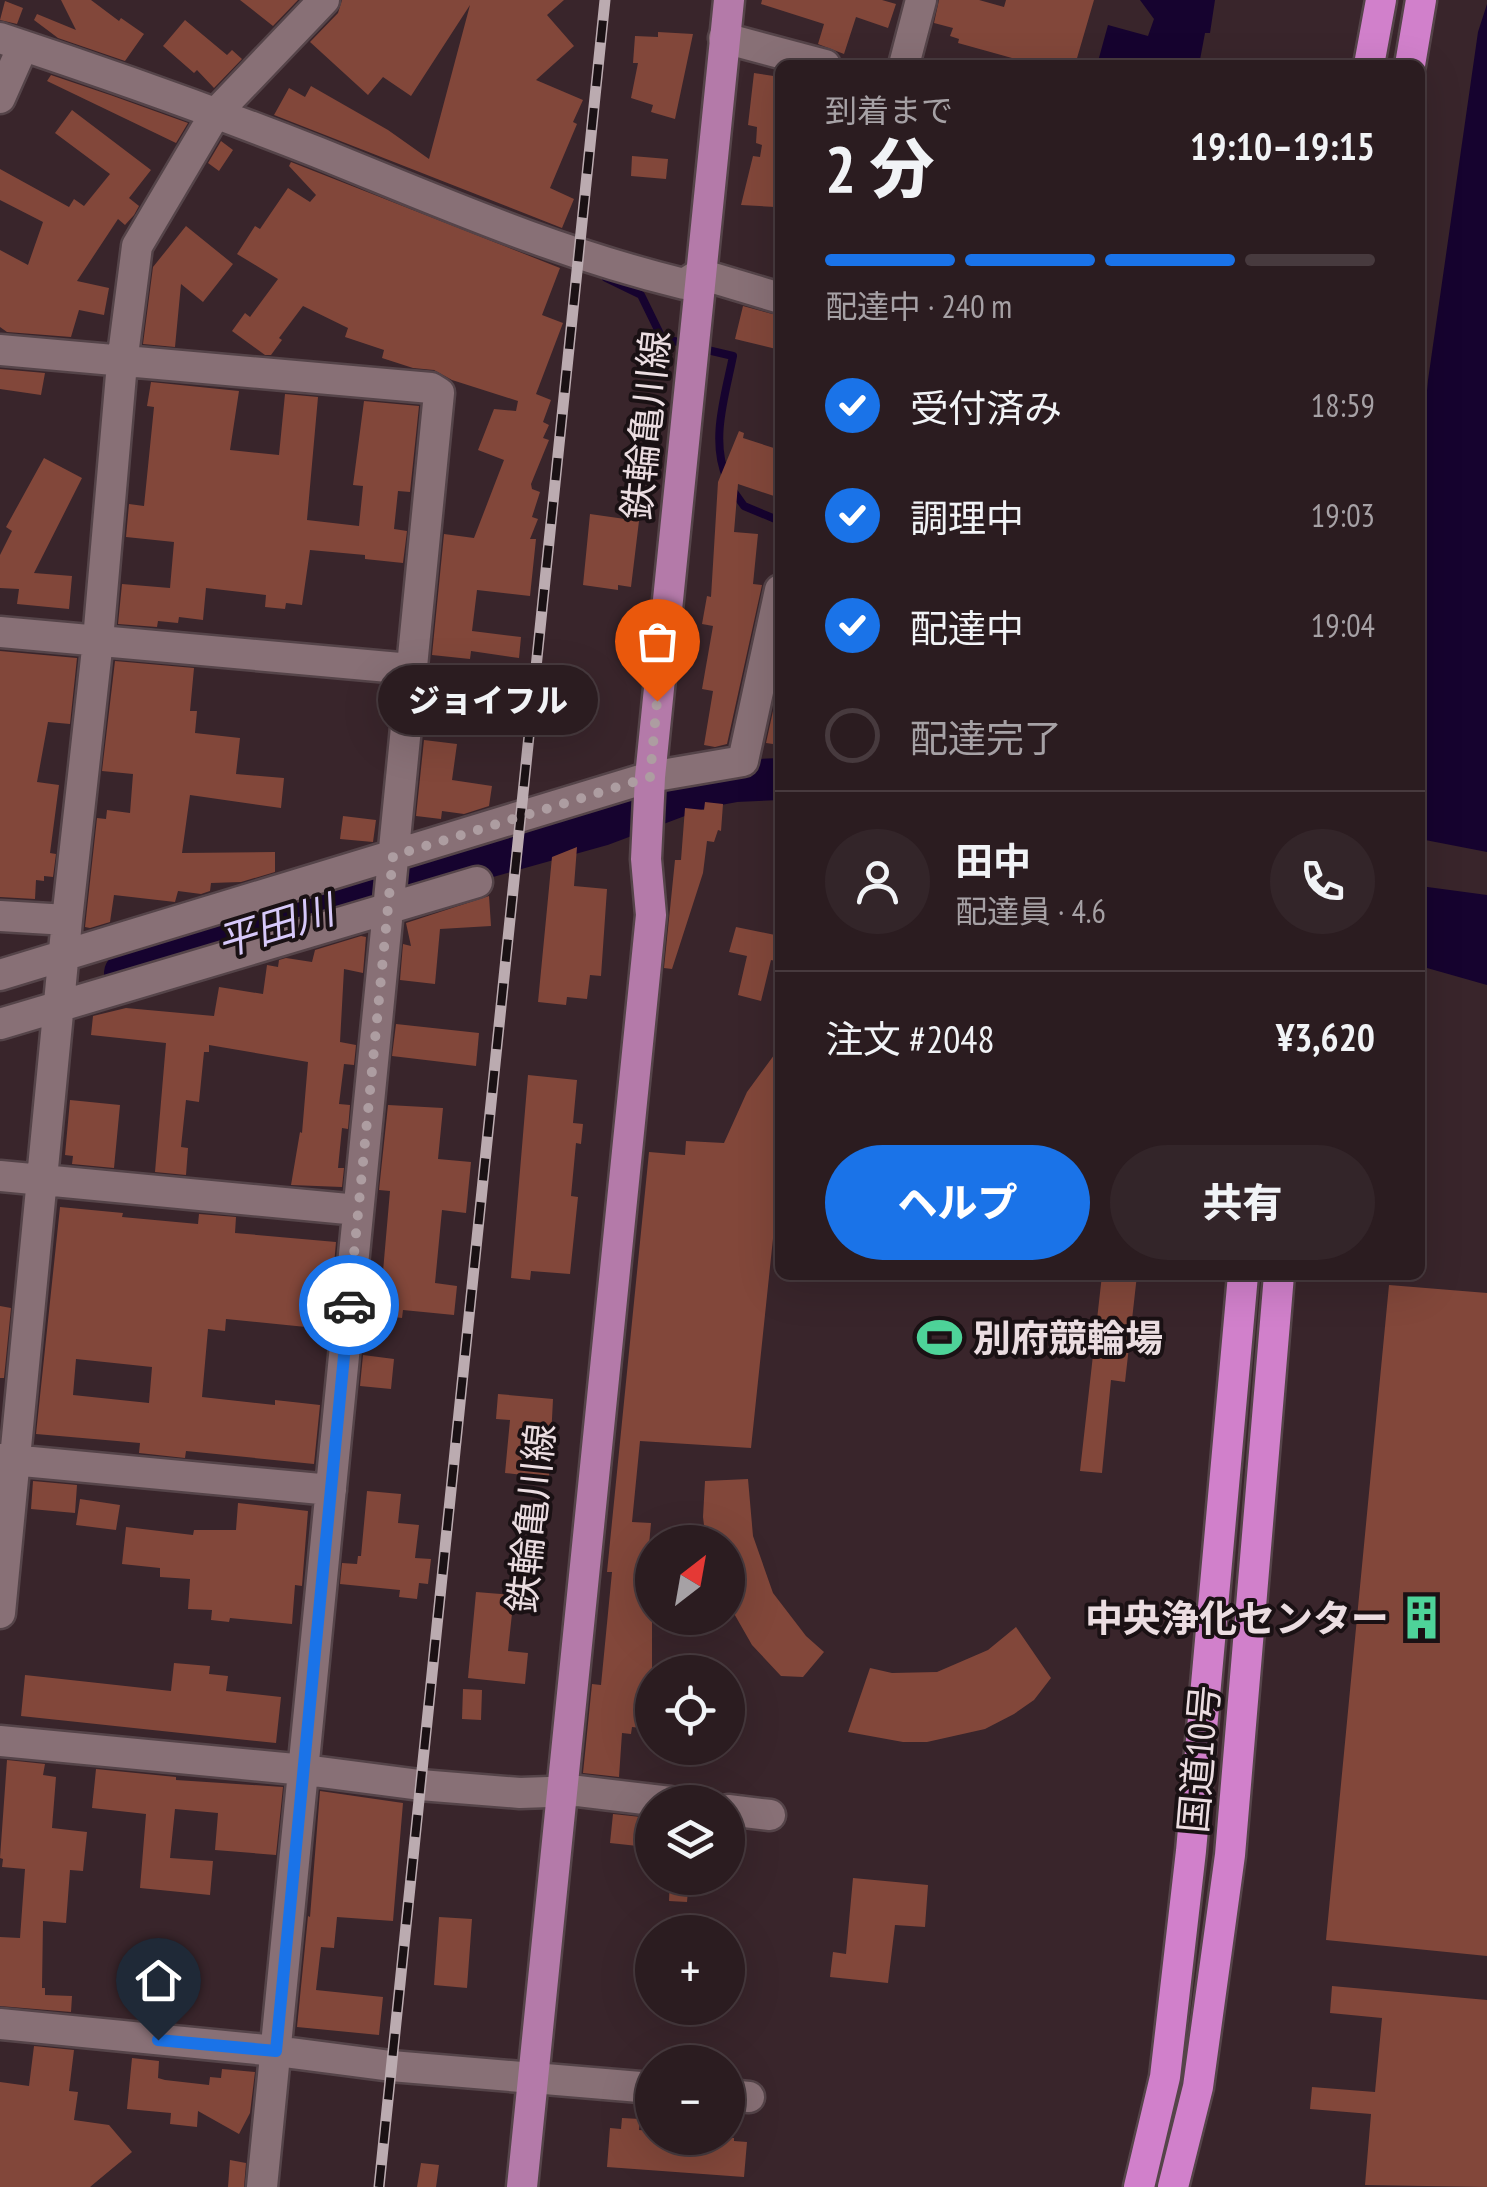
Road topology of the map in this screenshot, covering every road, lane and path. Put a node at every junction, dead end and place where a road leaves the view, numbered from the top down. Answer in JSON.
{"nodes":[{"id":1,"x":324,"y":0,"type":"edge"},
{"id":2,"x":730,"y":0,"type":"edge"},
{"id":3,"x":921,"y":0,"type":"edge"},
{"id":4,"x":1381,"y":0,"type":"edge"},
{"id":5,"x":1421,"y":0,"type":"edge"},
{"id":6,"x":724,"y":38,"type":"junction"},
{"id":7,"x":12,"y":42,"type":"edge"},
{"id":8,"x":806,"y":60,"type":"edge"},
{"id":9,"x":905,"y":60,"type":"edge"},
{"id":10,"x":1371,"y":60,"type":"edge"},
{"id":11,"x":1411,"y":60,"type":"edge"},
{"id":12,"x":0,"y":98,"type":"edge"},
{"id":13,"x":215,"y":114,"type":"junction"},
{"id":14,"x":700,"y":274,"type":"junction"},
{"id":15,"x":775,"y":296,"type":"edge"},
{"id":16,"x":0,"y":350,"type":"edge"},
{"id":17,"x":122,"y":362,"type":"junction"},
{"id":18,"x":775,"y":613,"type":"edge"},
{"id":19,"x":0,"y":632,"type":"edge"},
{"id":20,"x":98,"y":640,"type":"junction"},
{"id":21,"x":411,"y":669,"type":"junction"},
{"id":22,"x":649,"y":782,"type":"junction"},
{"id":23,"x":393,"y":856,"type":"junction"},
{"id":24,"x":478,"y":882,"type":"dead end"},
{"id":25,"x":387,"y":910,"type":"junction"},
{"id":26,"x":0,"y":916,"type":"edge"},
{"id":27,"x":67,"y":920,"type":"junction"},
{"id":28,"x":65,"y":956,"type":"junction"},
{"id":29,"x":0,"y":975,"type":"edge"},
{"id":30,"x":60,"y":1005,"type":"junction"},
{"id":31,"x":0,"y":1024,"type":"edge"},
{"id":32,"x":0,"y":1176,"type":"edge"},
{"id":33,"x":42,"y":1179,"type":"junction"},
{"id":34,"x":358,"y":1210,"type":"junction"},
{"id":35,"x":1243,"y":1280,"type":"edge"},
{"id":36,"x":1279,"y":1280,"type":"edge"},
{"id":37,"x":7,"y":1460,"type":"edge"},
{"id":38,"x":331,"y":1490,"type":"junction"},
{"id":39,"x":0,"y":1613,"type":"edge"},
{"id":40,"x":0,"y":1741,"type":"edge"},
{"id":41,"x":306,"y":1770,"type":"junction"},
{"id":42,"x":552,"y":1792,"type":"junction"},
{"id":43,"x":635,"y":1799,"type":"edge"},
{"id":44,"x":745,"y":1812,"type":"edge"},
{"id":45,"x":770,"y":1816,"type":"dead end"},
{"id":46,"x":0,"y":2024,"type":"edge"},
{"id":47,"x":276,"y":2051,"type":"junction"},
{"id":48,"x":524,"y":2075,"type":"junction"},
{"id":49,"x":635,"y":2086,"type":"edge"},
{"id":50,"x":262,"y":2187,"type":"edge"},
{"id":51,"x":502,"y":2187,"type":"edge"},
{"id":52,"x":522,"y":2187,"type":"edge"},
{"id":53,"x":1139,"y":2187,"type":"edge"},
{"id":54,"x":1174,"y":2187,"type":"edge"}],
"edges":[{"from":1,"to":13,"type":"street"},
{"from":2,"to":6,"type":"main road","name":"鉄輪亀川線"},
{"from":3,"to":9,"type":"street"},
{"from":4,"to":10,"type":"highway"},
{"from":5,"to":11,"type":"highway"},
{"from":6,"to":8,"type":"street"},
{"from":6,"to":14,"type":"main road","name":"鉄輪亀川線"},
{"from":7,"to":12,"type":"street"},
{"from":7,"to":13,"type":"street"},
{"from":13,"to":14,"type":"street"},
{"from":13,"to":17,"type":"street"},
{"from":14,"to":15,"type":"street"},
{"from":14,"to":22,"type":"main road","name":"鉄輪亀川線"},
{"from":16,"to":17,"type":"street"},
{"from":17,"to":20,"type":"street"},
{"from":17,"to":21,"type":"street"},
{"from":18,"to":22,"type":"street"},
{"from":19,"to":20,"type":"street"},
{"from":20,"to":21,"type":"street"},
{"from":20,"to":27,"type":"street"},
{"from":21,"to":23,"type":"street"},
{"from":22,"to":23,"type":"street"},
{"from":22,"to":42,"type":"main road","name":"鉄輪亀川線"},
{"from":23,"to":25,"type":"street"},
{"from":23,"to":28,"type":"street"},
{"from":24,"to":25,"type":"street"},
{"from":25,"to":30,"type":"street"},
{"from":25,"to":34,"type":"street"},
{"from":26,"to":27,"type":"street"},
{"from":27,"to":28,"type":"street"},
{"from":28,"to":29,"type":"street"},
{"from":28,"to":30,"type":"street"},
{"from":30,"to":31,"type":"street"},
{"from":30,"to":33,"type":"street"},
{"from":32,"to":33,"type":"street"},
{"from":33,"to":34,"type":"street"},
{"from":33,"to":37,"type":"street"},
{"from":34,"to":38,"type":"street"},
{"from":35,"to":53,"type":"highway","name":"国道10号"},
{"from":36,"to":54,"type":"highway","name":"国道10号"},
{"from":37,"to":38,"type":"street"},
{"from":37,"to":39,"type":"street"},
{"from":38,"to":41,"type":"street"},
{"from":40,"to":41,"type":"street"},
{"from":41,"to":42,"type":"street"},
{"from":41,"to":47,"type":"street"},
{"from":42,"to":43,"type":"street"},
{"from":42,"to":48,"type":"main road","name":"鉄輪亀川線"},
{"from":44,"to":45,"type":"street"},
{"from":46,"to":47,"type":"street"},
{"from":47,"to":48,"type":"street"},
{"from":47,"to":50,"type":"street"},
{"from":48,"to":49,"type":"street"},
{"from":48,"to":51,"type":"main road","name":"鉄輪亀川線"},
{"from":48,"to":52,"type":"main road","name":"鉄輪亀川線"}]}
